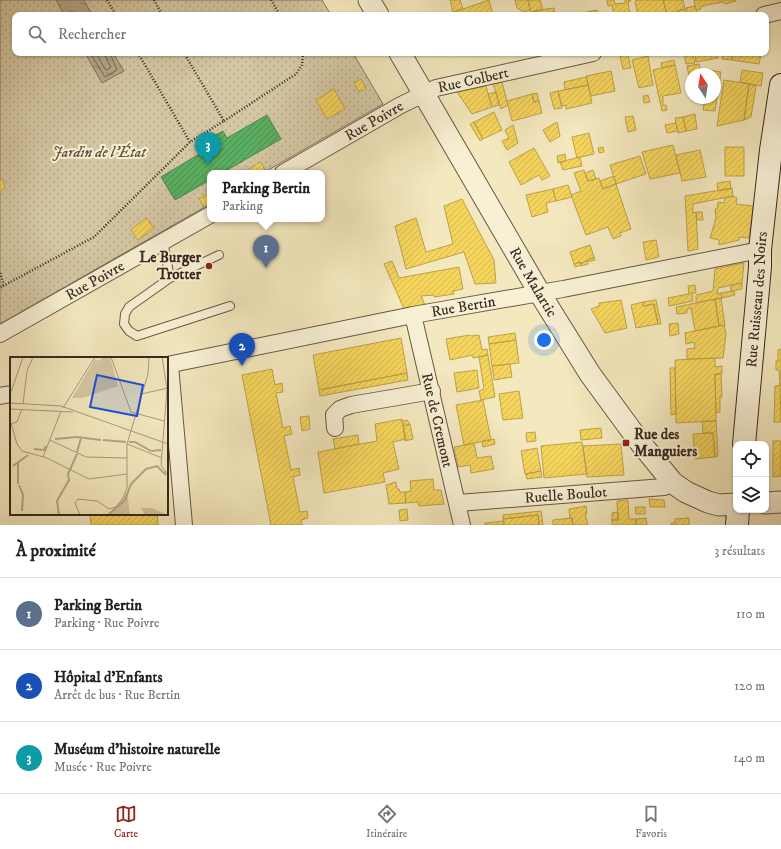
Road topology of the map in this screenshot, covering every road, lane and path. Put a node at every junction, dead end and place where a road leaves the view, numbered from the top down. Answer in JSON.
{"nodes":[{"id":1,"x":107,"y":0,"type":"edge"},
{"id":2,"x":154,"y":0,"type":"edge"},
{"id":3,"x":271,"y":0,"type":"edge"},
{"id":4,"x":369,"y":0,"type":"edge"},
{"id":5,"x":781,"y":11,"type":"edge"},
{"id":6,"x":114,"y":12,"type":"edge"},
{"id":7,"x":160,"y":12,"type":"edge"},
{"id":8,"x":278,"y":12,"type":"edge"},
{"id":9,"x":376,"y":12,"type":"edge"},
{"id":10,"x":769,"y":14,"type":"edge"},
{"id":11,"x":140,"y":56,"type":"edge"},
{"id":12,"x":186,"y":56,"type":"edge"},
{"id":13,"x":303,"y":56,"type":"edge"},
{"id":14,"x":402,"y":56,"type":"edge"},
{"id":15,"x":580,"y":56,"type":"edge"},
{"id":16,"x":781,"y":85,"type":"edge"},
{"id":17,"x":424,"y":94,"type":"junction"},
{"id":18,"x":224,"y":121,"type":"junction"},
{"id":19,"x":190,"y":142,"type":"junction"},
{"id":20,"x":776,"y":148,"type":"edge"},
{"id":21,"x":288,"y":170,"type":"edge"},
{"id":22,"x":207,"y":217,"type":"edge"},
{"id":23,"x":163,"y":241,"type":"junction"},
{"id":24,"x":760,"y":250,"type":"junction"},
{"id":25,"x":219,"y":255,"type":"dead end"},
{"id":26,"x":0,"y":273,"type":"edge"},
{"id":27,"x":170,"y":278,"type":"junction"},
{"id":28,"x":2,"y":287,"type":"edge"},
{"id":29,"x":539,"y":292,"type":"junction"},
{"id":30,"x":230,"y":306,"type":"dead end"},
{"id":31,"x":414,"y":315,"type":"junction"},
{"id":32,"x":0,"y":334,"type":"edge"},
{"id":33,"x":168,"y":365,"type":"edge"},
{"id":34,"x":432,"y":391,"type":"junction"},
{"id":35,"x":10,"y":394,"type":"edge"},
{"id":36,"x":0,"y":396,"type":"edge"},
{"id":37,"x":335,"y":428,"type":"dead end"},
{"id":38,"x":744,"y":441,"type":"edge"},
{"id":39,"x":673,"y":483,"type":"junction"},
{"id":40,"x":781,"y":502,"type":"edge"},
{"id":41,"x":458,"y":503,"type":"junction"},
{"id":42,"x":769,"y":503,"type":"edge"},
{"id":43,"x":733,"y":504,"type":"edge"},
{"id":44,"x":738,"y":513,"type":"edge"},
{"id":45,"x":184,"y":525,"type":"edge"},
{"id":46,"x":462,"y":525,"type":"edge"},
{"id":47,"x":737,"y":525,"type":"edge"}],
"edges":[{"from":1,"to":6,"type":"path"},
{"from":2,"to":7,"type":"path"},
{"from":3,"to":8,"type":"path"},
{"from":4,"to":9,"type":"street"},
{"from":5,"to":10,"type":"street"},
{"from":11,"to":19,"type":"path"},
{"from":12,"to":18,"type":"path"},
{"from":13,"to":18,"type":"path"},
{"from":14,"to":17,"type":"street","name":"Rue Malartic"},
{"from":15,"to":17,"type":"street","name":"Rue Colbert"},
{"from":16,"to":20,"type":"main road","name":"Rue Ruisseau des Noirs"},
{"from":17,"to":21,"type":"street","name":"Rue Poivre"},
{"from":17,"to":29,"type":"street","name":"Rue Malartic"},
{"from":18,"to":19,"type":"path"},
{"from":19,"to":28,"type":"path"},
{"from":20,"to":24,"type":"main road","name":"Rue Ruisseau des Noirs"},
{"from":22,"to":23,"type":"street","name":"Rue Poivre"},
{"from":23,"to":27,"type":"lane"},
{"from":23,"to":32,"type":"street","name":"Rue Poivre"},
{"from":24,"to":29,"type":"street","name":"Rue Bertin"},
{"from":24,"to":38,"type":"main road","name":"Rue Ruisseau des Noirs"},
{"from":25,"to":27,"type":"lane"},
{"from":26,"to":28,"type":"path"},
{"from":27,"to":30,"type":"lane"},
{"from":29,"to":31,"type":"street","name":"Rue Bertin"},
{"from":29,"to":39,"type":"street","name":"Rue Malartic"},
{"from":31,"to":33,"type":"street","name":"Rue Bertin"},
{"from":31,"to":34,"type":"street","name":"Rue de Cremont"},
{"from":33,"to":45,"type":"street"},
{"from":34,"to":37,"type":"street"},
{"from":34,"to":41,"type":"street","name":"Rue de Cremont"},
{"from":35,"to":36,"type":"street"},
{"from":39,"to":41,"type":"street","name":"Ruelle Boulot"},
{"from":39,"to":43,"type":"street","name":"Rue Malartic"},
{"from":40,"to":42,"type":"street"},
{"from":41,"to":46,"type":"street","name":"Rue de Cremont"},
{"from":44,"to":47,"type":"main road"}]}
